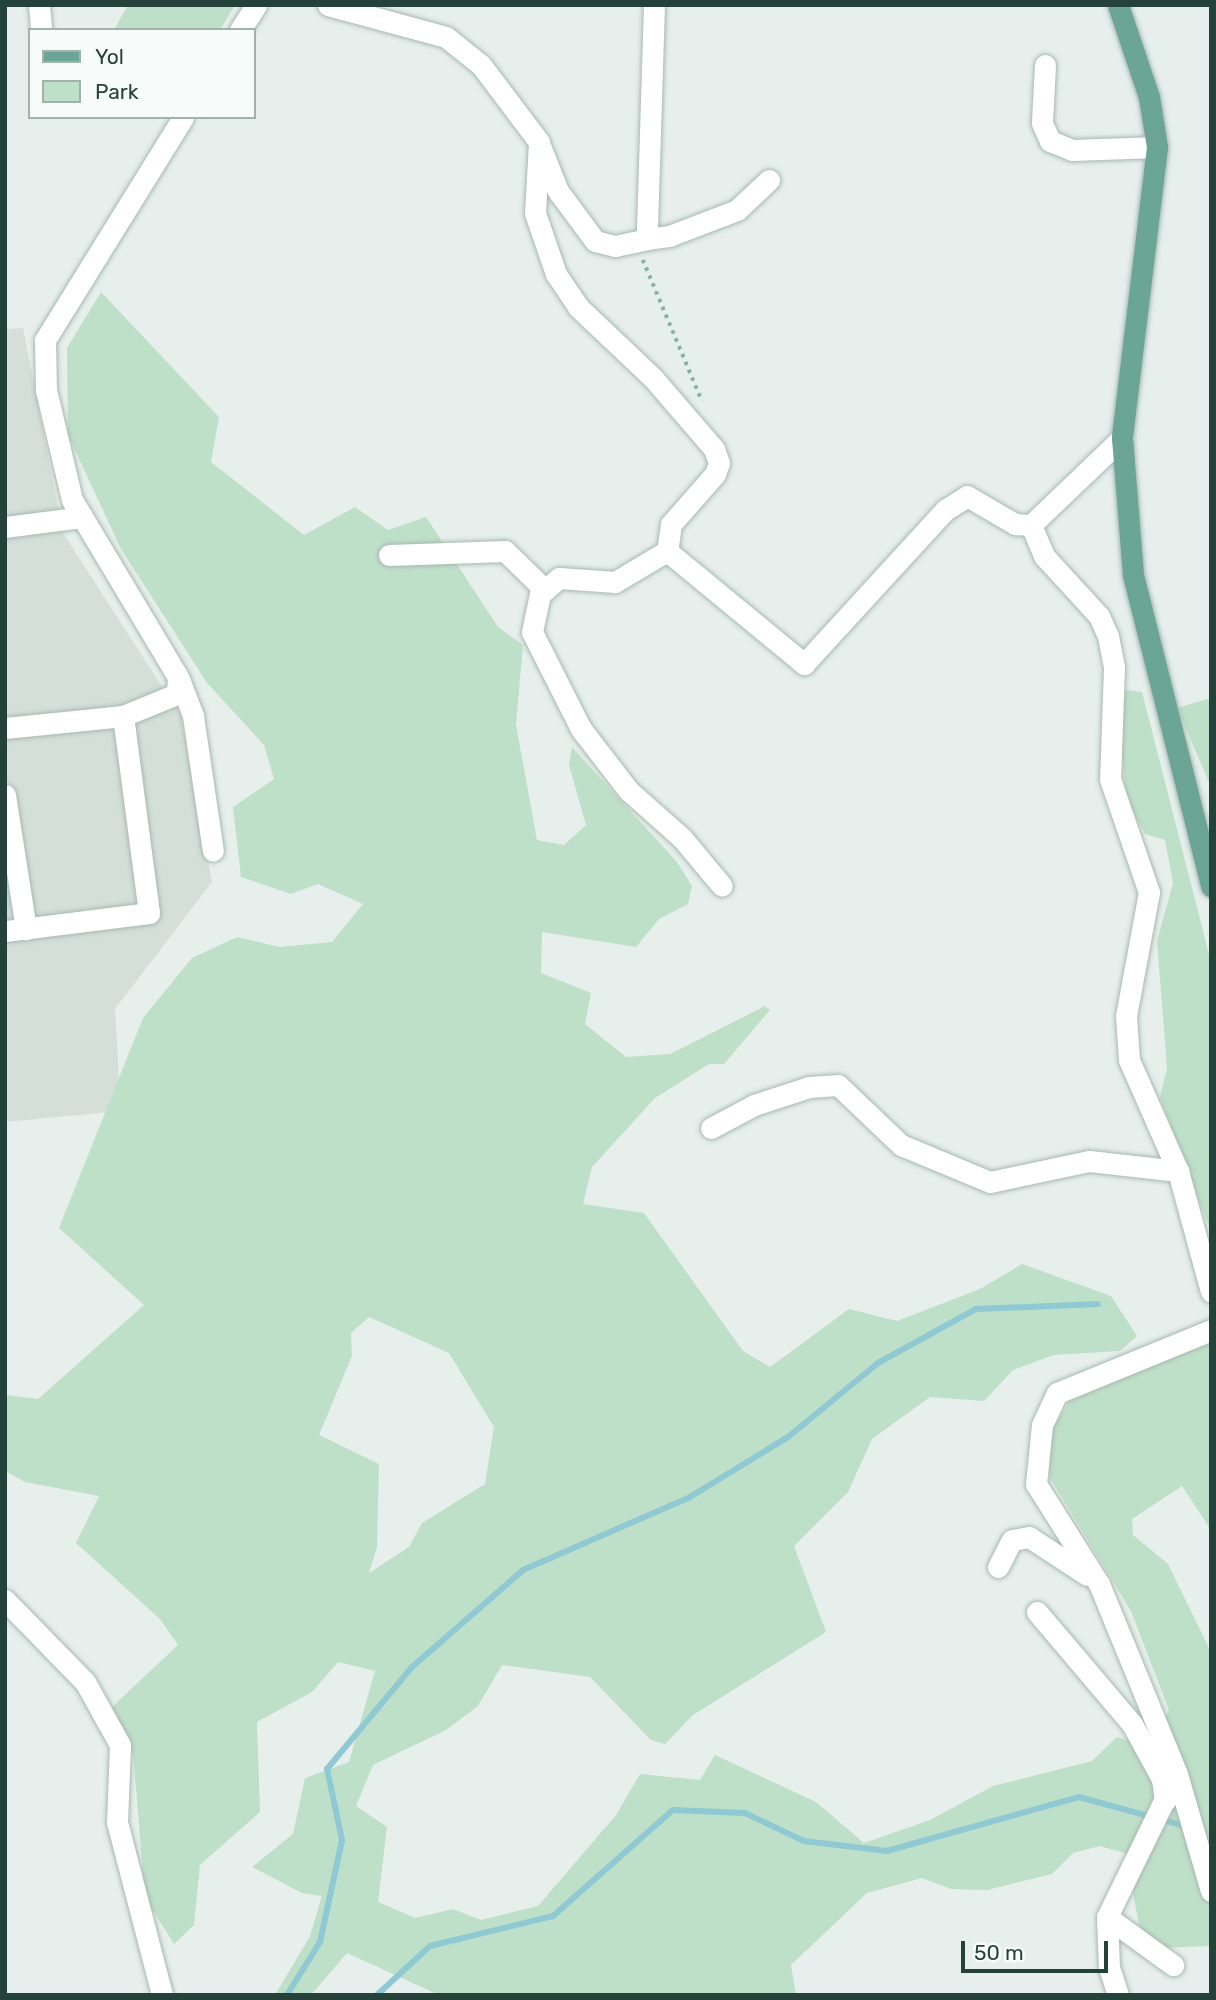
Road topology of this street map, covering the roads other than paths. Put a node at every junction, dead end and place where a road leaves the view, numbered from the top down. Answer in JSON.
{"nodes":[{"id":1,"x":38,"y":5,"type":"edge"},
{"id":2,"x":256,"y":5,"type":"edge"},
{"id":3,"x":328,"y":5,"type":"edge"},
{"id":4,"x":654,"y":5,"type":"edge"},
{"id":5,"x":1118,"y":5,"type":"edge"},
{"id":6,"x":41,"y":28,"type":"edge"},
{"id":7,"x":241,"y":28,"type":"edge"},
{"id":8,"x":1045,"y":65,"type":"dead end"},
{"id":9,"x":182,"y":119,"type":"edge"},
{"id":10,"x":539,"y":142,"type":"junction"},
{"id":11,"x":1157,"y":147,"type":"junction"},
{"id":12,"x":769,"y":180,"type":"dead end"},
{"id":13,"x":644,"y":240,"type":"junction"},
{"id":14,"x":1122,"y":438,"type":"junction"},
{"id":15,"x":82,"y":517,"type":"junction"},
{"id":16,"x":1031,"y":525,"type":"junction"},
{"id":17,"x":5,"y":527,"type":"edge"},
{"id":18,"x":667,"y":551,"type":"junction"},
{"id":19,"x":389,"y":555,"type":"dead end"},
{"id":20,"x":545,"y":590,"type":"junction"},
{"id":21,"x":178,"y":677,"type":"junction"},
{"id":22,"x":123,"y":716,"type":"junction"},
{"id":23,"x":5,"y":728,"type":"edge"},
{"id":24,"x":5,"y":795,"type":"edge"},
{"id":25,"x":213,"y":851,"type":"dead end"},
{"id":26,"x":722,"y":886,"type":"dead end"},
{"id":27,"x":1211,"y":886,"type":"edge"},
{"id":28,"x":16,"y":930,"type":"edge"},
{"id":29,"x":712,"y":1128,"type":"dead end"},
{"id":30,"x":1178,"y":1171,"type":"junction"},
{"id":31,"x":1211,"y":1292,"type":"edge"},
{"id":32,"x":1211,"y":1330,"type":"edge"},
{"id":33,"x":998,"y":1567,"type":"dead end"},
{"id":34,"x":1100,"y":1584,"type":"junction"},
{"id":35,"x":5,"y":1600,"type":"edge"},
{"id":36,"x":1037,"y":1612,"type":"dead end"},
{"id":37,"x":1177,"y":1774,"type":"junction"},
{"id":38,"x":1165,"y":1801,"type":"junction"},
{"id":39,"x":1211,"y":1891,"type":"edge"},
{"id":40,"x":1107,"y":1917,"type":"junction"},
{"id":41,"x":1172,"y":1965,"type":"dead end"},
{"id":42,"x":162,"y":1995,"type":"edge"},
{"id":43,"x":1118,"y":1995,"type":"edge"}],
"edges":[{"from":1,"to":6,"type":"street"},
{"from":2,"to":7,"type":"street"},
{"from":3,"to":10,"type":"street"},
{"from":4,"to":13,"type":"street"},
{"from":5,"to":11,"type":"main road"},
{"from":8,"to":11,"type":"street"},
{"from":9,"to":15,"type":"street"},
{"from":10,"to":13,"type":"street"},
{"from":10,"to":18,"type":"street"},
{"from":11,"to":14,"type":"main road"},
{"from":12,"to":13,"type":"street"},
{"from":14,"to":16,"type":"street"},
{"from":14,"to":27,"type":"main road"},
{"from":15,"to":17,"type":"street"},
{"from":15,"to":21,"type":"street"},
{"from":16,"to":18,"type":"street"},
{"from":16,"to":30,"type":"street"},
{"from":18,"to":20,"type":"street"},
{"from":19,"to":20,"type":"street"},
{"from":20,"to":26,"type":"street"},
{"from":21,"to":22,"type":"street"},
{"from":21,"to":25,"type":"street"},
{"from":22,"to":23,"type":"street"},
{"from":22,"to":28,"type":"street"},
{"from":24,"to":28,"type":"street"},
{"from":29,"to":30,"type":"street"},
{"from":30,"to":31,"type":"street"},
{"from":32,"to":34,"type":"street"},
{"from":33,"to":34,"type":"street"},
{"from":34,"to":37,"type":"street"},
{"from":35,"to":42,"type":"street"},
{"from":36,"to":38,"type":"street"},
{"from":37,"to":38,"type":"street"},
{"from":37,"to":39,"type":"street"},
{"from":38,"to":40,"type":"street"},
{"from":40,"to":41,"type":"street"},
{"from":40,"to":43,"type":"street"}]}
